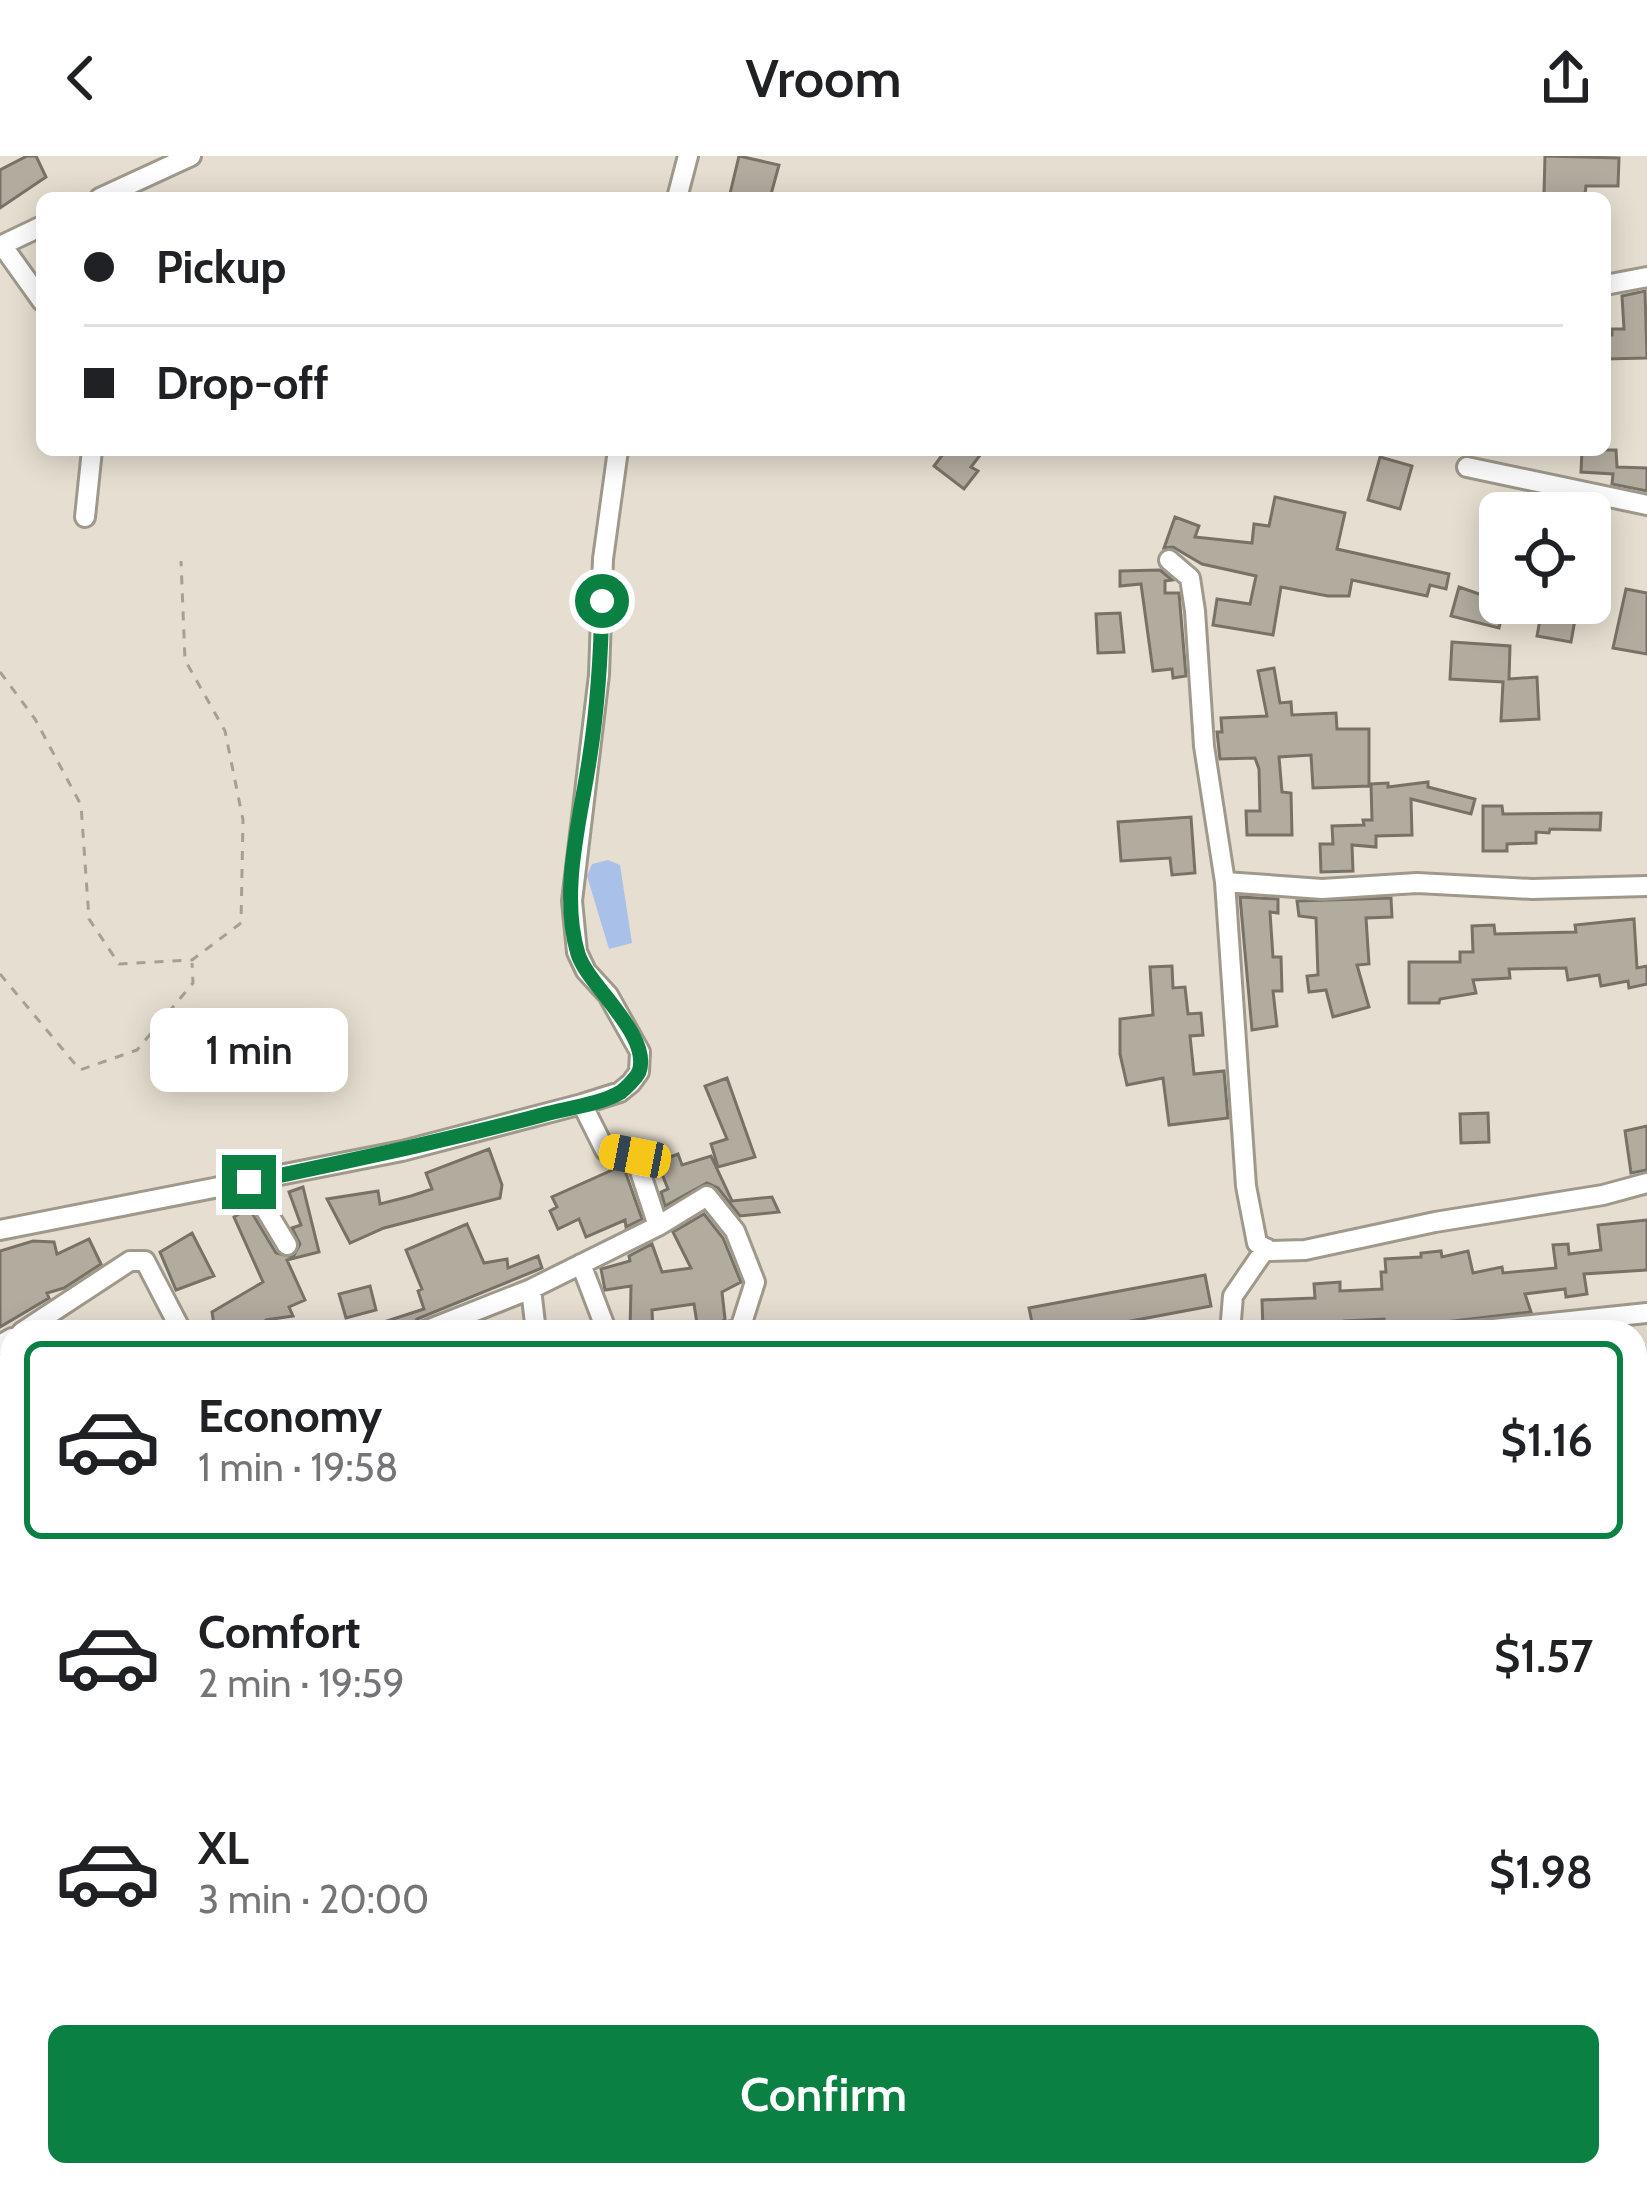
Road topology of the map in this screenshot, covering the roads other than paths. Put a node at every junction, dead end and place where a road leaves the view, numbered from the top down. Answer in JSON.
{"nodes":[{"id":1,"x":190,"y":156,"type":"edge"},
{"id":2,"x":688,"y":156,"type":"edge"},
{"id":3,"x":113,"y":192,"type":"edge"},
{"id":4,"x":679,"y":192,"type":"edge"},
{"id":5,"x":36,"y":229,"type":"edge"},
{"id":6,"x":1,"y":245,"type":"edge"},
{"id":7,"x":1647,"y":277,"type":"edge"},
{"id":8,"x":1611,"y":284,"type":"edge"},
{"id":9,"x":36,"y":293,"type":"edge"},
{"id":10,"x":91,"y":456,"type":"edge"},
{"id":11,"x":618,"y":456,"type":"edge"},
{"id":12,"x":1467,"y":467,"type":"dead end"},
{"id":13,"x":1647,"y":505,"type":"edge"},
{"id":14,"x":85,"y":517,"type":"dead end"},
{"id":15,"x":1169,"y":560,"type":"dead end"},
{"id":16,"x":1225,"y":882,"type":"junction"},
{"id":17,"x":1647,"y":886,"type":"edge"},
{"id":18,"x":582,"y":1104,"type":"junction"},
{"id":19,"x":249,"y":1182,"type":"junction"},
{"id":20,"x":1647,"y":1183,"type":"edge"},
{"id":21,"x":658,"y":1226,"type":"junction"},
{"id":22,"x":0,"y":1231,"type":"edge"},
{"id":23,"x":287,"y":1245,"type":"dead end"},
{"id":24,"x":1265,"y":1248,"type":"junction"},
{"id":25,"x":581,"y":1264,"type":"junction"},
{"id":26,"x":530,"y":1289,"type":"junction"},
{"id":27,"x":1647,"y":1313,"type":"edge"},
{"id":28,"x":41,"y":1320,"type":"edge"},
{"id":29,"x":176,"y":1320,"type":"edge"},
{"id":30,"x":452,"y":1320,"type":"edge"},
{"id":31,"x":534,"y":1320,"type":"edge"},
{"id":32,"x":602,"y":1320,"type":"edge"},
{"id":33,"x":743,"y":1320,"type":"edge"},
{"id":34,"x":1231,"y":1320,"type":"edge"},
{"id":35,"x":1580,"y":1320,"type":"edge"}],
"edges":[{"from":1,"to":3,"type":"street"},
{"from":2,"to":4,"type":"street"},
{"from":5,"to":6,"type":"street"},
{"from":6,"to":9,"type":"street"},
{"from":7,"to":8,"type":"street"},
{"from":10,"to":14,"type":"street"},
{"from":11,"to":18,"type":"street"},
{"from":12,"to":13,"type":"street"},
{"from":15,"to":16,"type":"street"},
{"from":16,"to":17,"type":"street"},
{"from":16,"to":24,"type":"street"},
{"from":18,"to":19,"type":"street"},
{"from":18,"to":21,"type":"street"},
{"from":19,"to":22,"type":"street"},
{"from":19,"to":23,"type":"street"},
{"from":20,"to":24,"type":"street"},
{"from":21,"to":25,"type":"street"},
{"from":21,"to":33,"type":"street"},
{"from":24,"to":34,"type":"street"},
{"from":25,"to":26,"type":"street"},
{"from":25,"to":32,"type":"street"},
{"from":26,"to":30,"type":"street"},
{"from":26,"to":31,"type":"street"},
{"from":27,"to":35,"type":"street"},
{"from":28,"to":29,"type":"street"}]}
